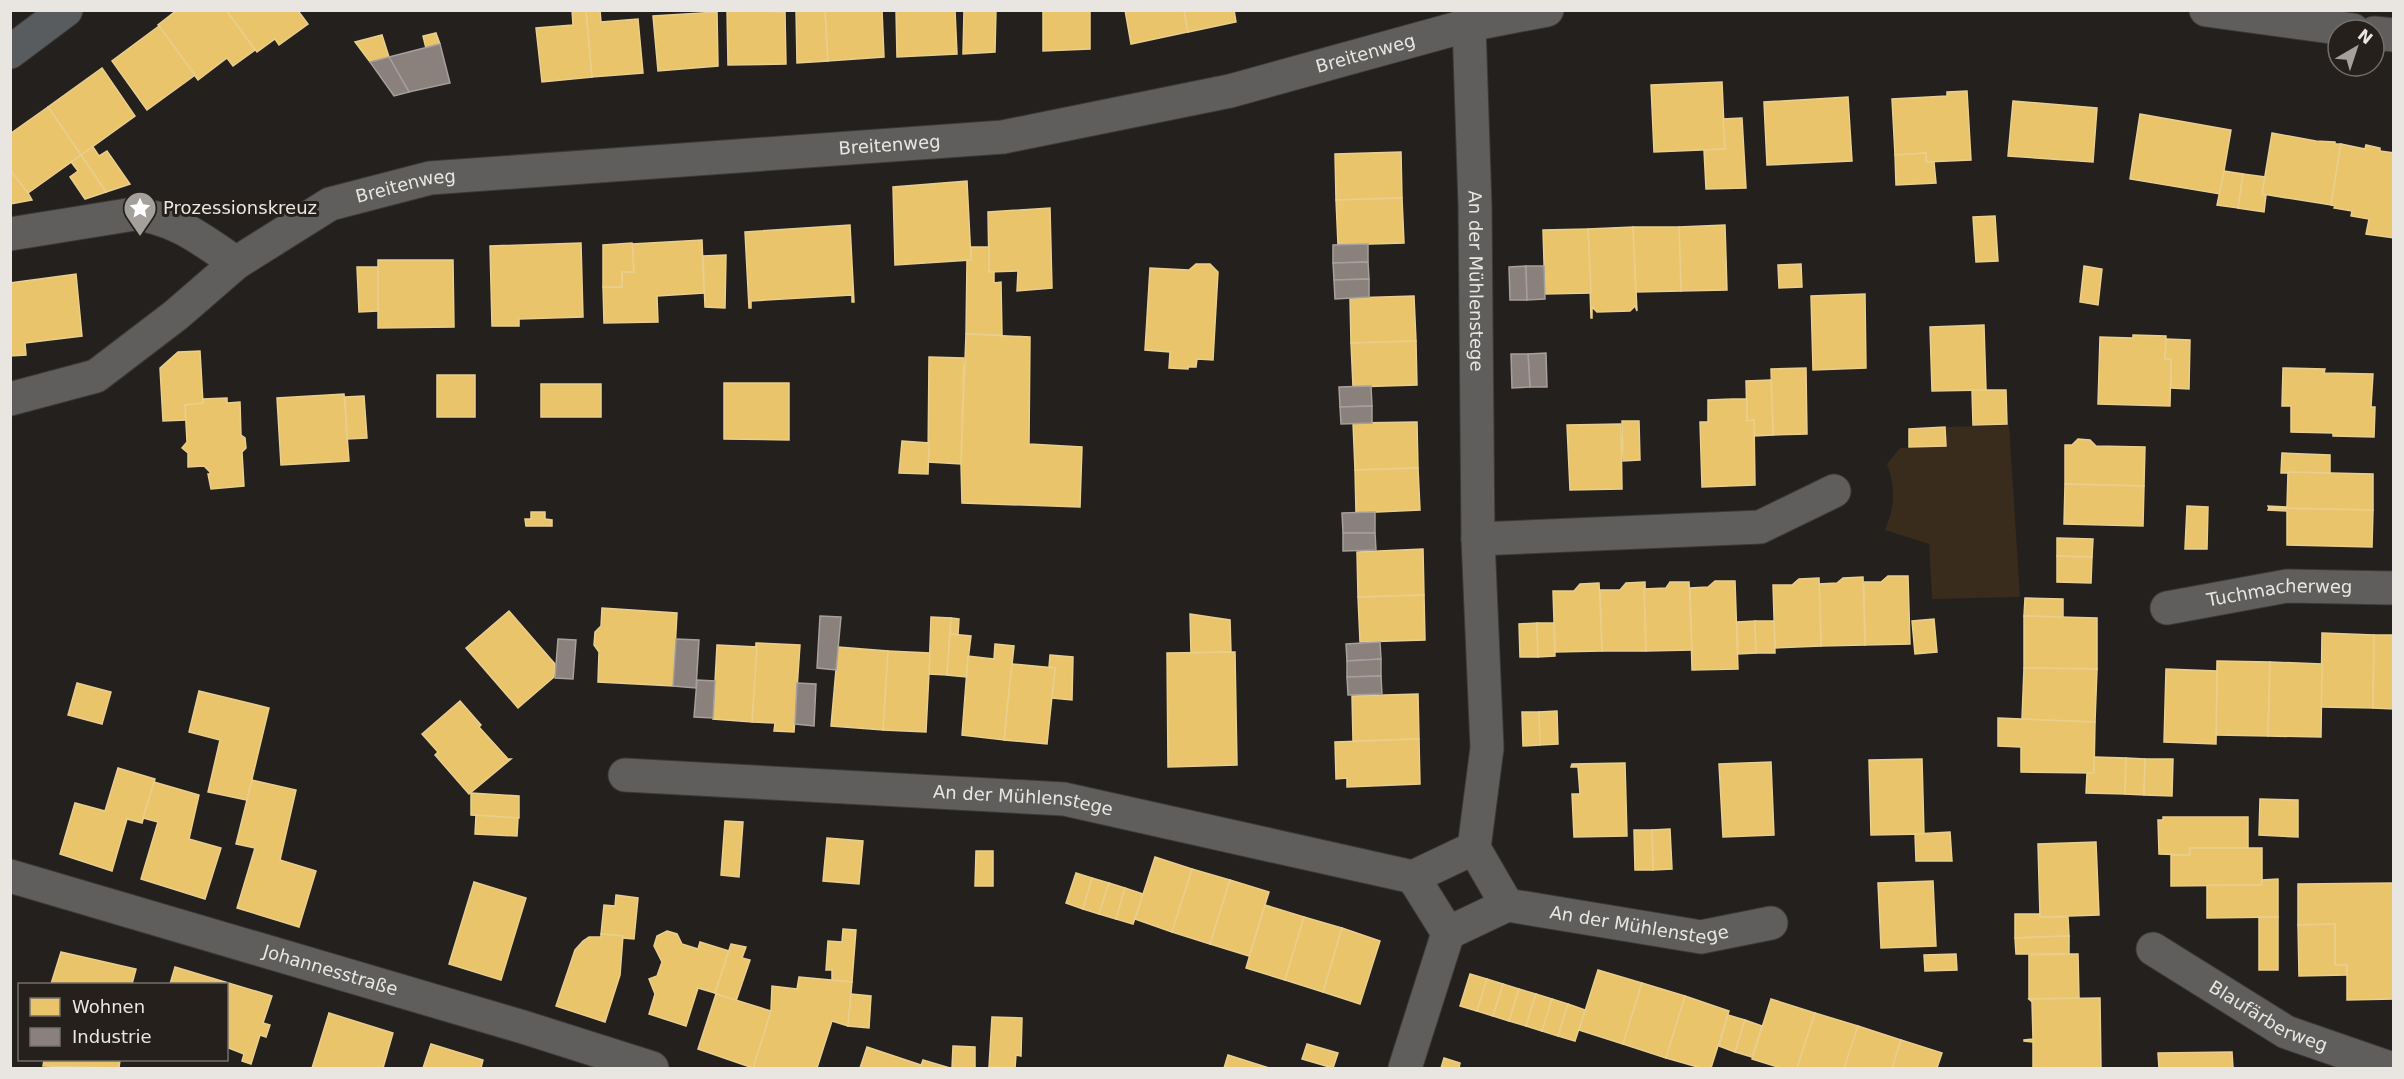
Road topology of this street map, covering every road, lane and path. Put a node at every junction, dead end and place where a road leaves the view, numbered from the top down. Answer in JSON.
{"nodes":[{"id":1,"x":66,"y":10,"type":"edge"},
{"id":2,"x":1547,"y":10,"type":"edge"},
{"id":3,"x":2206,"y":10,"type":"edge"},
{"id":4,"x":1469,"y":25,"type":"junction"},
{"id":5,"x":2326,"y":26,"type":"edge"},
{"id":6,"x":10,"y":52,"type":"edge"},
{"id":7,"x":10,"y":234,"type":"edge"},
{"id":8,"x":236,"y":263,"type":"junction"},
{"id":9,"x":10,"y":399,"type":"edge"},
{"id":10,"x":1834,"y":491,"type":"dead end"},
{"id":11,"x":1478,"y":539,"type":"junction"},
{"id":12,"x":2394,"y":588,"type":"edge"},
{"id":13,"x":2166,"y":608,"type":"dead end"},
{"id":14,"x":625,"y":775,"type":"dead end"},
{"id":15,"x":1474,"y":848,"type":"junction"},
{"id":16,"x":10,"y":876,"type":"edge"},
{"id":17,"x":1413,"y":877,"type":"junction"},
{"id":18,"x":1507,"y":905,"type":"junction"},
{"id":19,"x":1771,"y":923,"type":"dead end"},
{"id":20,"x":1448,"y":933,"type":"junction"},
{"id":21,"x":2153,"y":949,"type":"dead end"},
{"id":22,"x":652,"y":1068,"type":"edge"},
{"id":23,"x":1405,"y":1068,"type":"edge"},
{"id":24,"x":2390,"y":1068,"type":"edge"}],
"edges":[{"from":1,"to":6,"type":"main road"},
{"from":2,"to":4,"type":"street","name":"Breitenweg"},
{"from":3,"to":5,"type":"street"},
{"from":4,"to":8,"type":"street","name":"Breitenweg"},
{"from":4,"to":11,"type":"street","name":"An der Mühlenstege"},
{"from":7,"to":8,"type":"street"},
{"from":8,"to":9,"type":"street","name":"Breitenweg"},
{"from":10,"to":11,"type":"street"},
{"from":11,"to":15,"type":"street","name":"An der Mühlenstege"},
{"from":12,"to":13,"type":"street","name":"Tuchmacherweg"},
{"from":14,"to":17,"type":"street","name":"An der Mühlenstege"},
{"from":15,"to":17,"type":"street"},
{"from":15,"to":18,"type":"street"},
{"from":16,"to":22,"type":"street","name":"Johannesstraße"},
{"from":17,"to":20,"type":"street"},
{"from":18,"to":19,"type":"street","name":"An der Mühlenstege"},
{"from":18,"to":20,"type":"street"},
{"from":20,"to":23,"type":"street"},
{"from":21,"to":24,"type":"street","name":"Blaufärberweg"}]}
